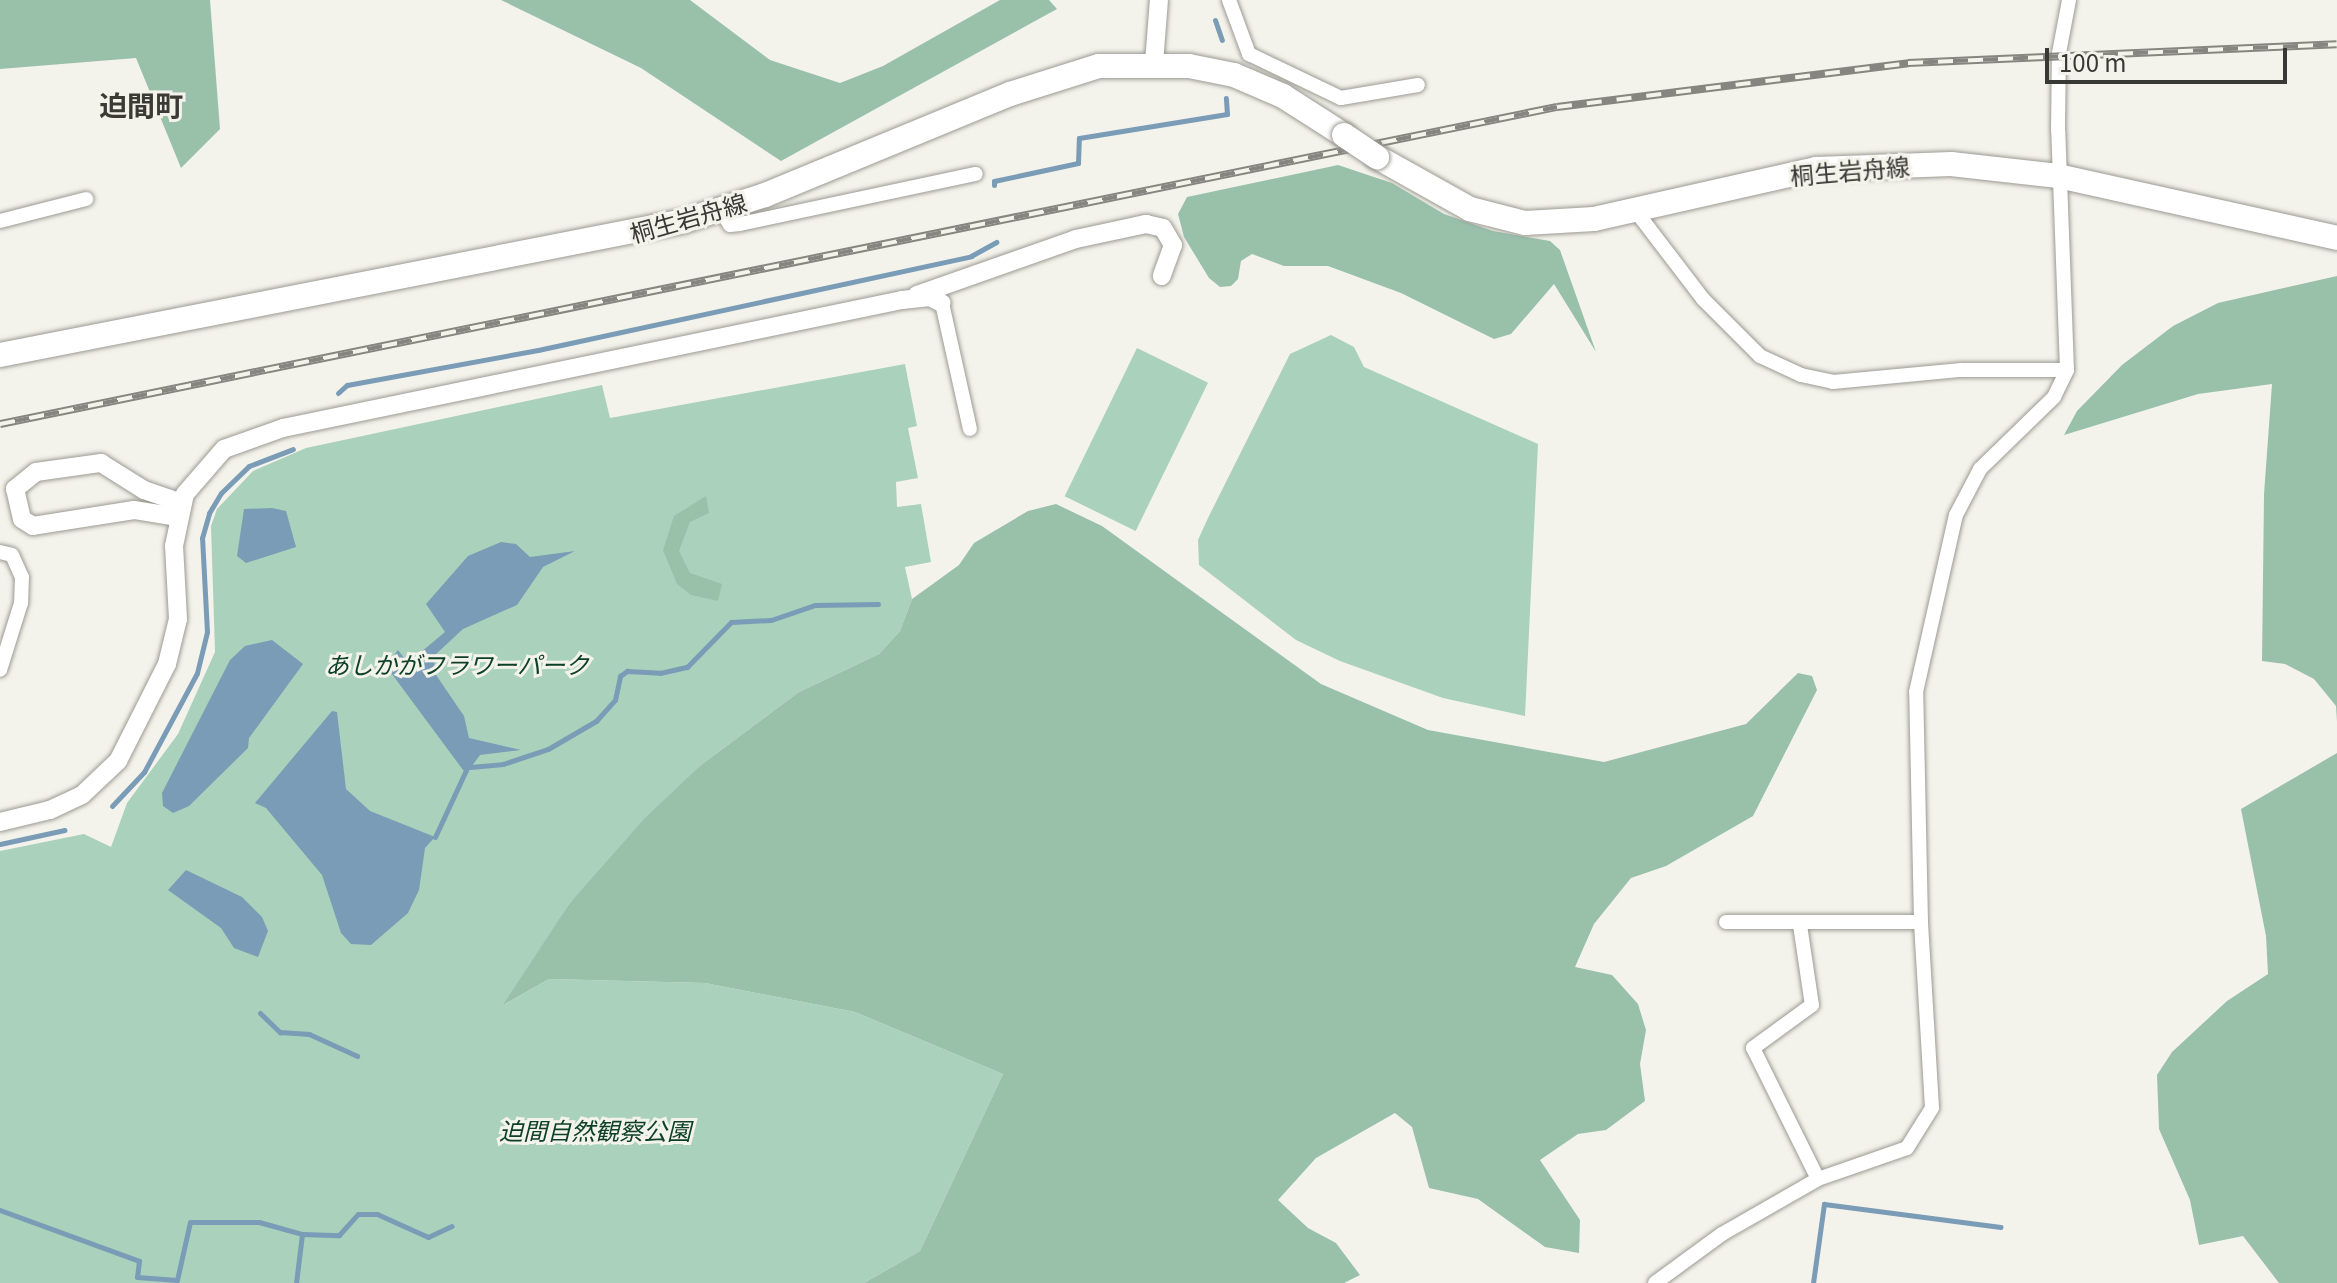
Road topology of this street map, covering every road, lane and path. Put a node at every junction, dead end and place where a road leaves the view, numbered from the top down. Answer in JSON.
{"nodes":[{"id":1,"x":1159,"y":0,"type":"edge"},
{"id":2,"x":1229,"y":0,"type":"edge"},
{"id":3,"x":2069,"y":0,"type":"edge"},
{"id":4,"x":1154,"y":63,"type":"junction"},
{"id":5,"x":1418,"y":85,"type":"dead end"},
{"id":6,"x":976,"y":174,"type":"dead end"},
{"id":7,"x":2058,"y":176,"type":"junction"},
{"id":8,"x":86,"y":199,"type":"dead end"},
{"id":9,"x":721,"y":210,"type":"junction"},
{"id":10,"x":1635,"y":210,"type":"junction"},
{"id":11,"x":0,"y":221,"type":"edge"},
{"id":12,"x":2337,"y":238,"type":"edge"},
{"id":13,"x":1162,"y":276,"type":"dead end"},
{"id":14,"x":902,"y":300,"type":"junction"},
{"id":15,"x":942,"y":303,"type":"joint"},
{"id":16,"x":0,"y":355,"type":"edge"},
{"id":17,"x":2067,"y":370,"type":"junction"},
{"id":18,"x":970,"y":429,"type":"dead end"},
{"id":19,"x":180,"y":510,"type":"junction"},
{"id":20,"x":0,"y":552,"type":"edge"},
{"id":21,"x":0,"y":670,"type":"edge"},
{"id":22,"x":0,"y":822,"type":"edge"},
{"id":23,"x":1726,"y":922,"type":"dead end"},
{"id":24,"x":1921,"y":922,"type":"junction"},
{"id":25,"x":1800,"y":925,"type":"junction"},
{"id":26,"x":1818,"y":1179,"type":"junction"},
{"id":27,"x":1655,"y":1283,"type":"edge"}],
"edges":[{"from":1,"to":4,"type":"street"},
{"from":2,"to":5,"type":"street"},
{"from":3,"to":7,"type":"street"},
{"from":4,"to":9,"type":"main road","name":"桐生岩舟線"},
{"from":4,"to":10,"type":"main road","name":"桐生岩舟線","bridge":true},
{"from":6,"to":9,"type":"street"},
{"from":7,"to":10,"type":"main road","name":"桐生岩舟線"},
{"from":7,"to":12,"type":"main road","name":"桐生岩舟線"},
{"from":7,"to":17,"type":"street"},
{"from":8,"to":11,"type":"street"},
{"from":9,"to":16,"type":"main road","name":"桐生岩舟線"},
{"from":10,"to":17,"type":"street"},
{"from":13,"to":14,"type":"street"},
{"from":14,"to":15,"type":"street"},
{"from":14,"to":19,"type":"street"},
{"from":15,"to":18,"type":"street"},
{"from":17,"to":24,"type":"street"},
{"from":19,"to":19,"type":"street"},
{"from":19,"to":22,"type":"street"},
{"from":20,"to":21,"type":"street"},
{"from":23,"to":25,"type":"street"},
{"from":24,"to":25,"type":"street"},
{"from":24,"to":26,"type":"street"},
{"from":25,"to":26,"type":"street"},
{"from":26,"to":27,"type":"street"}]}
